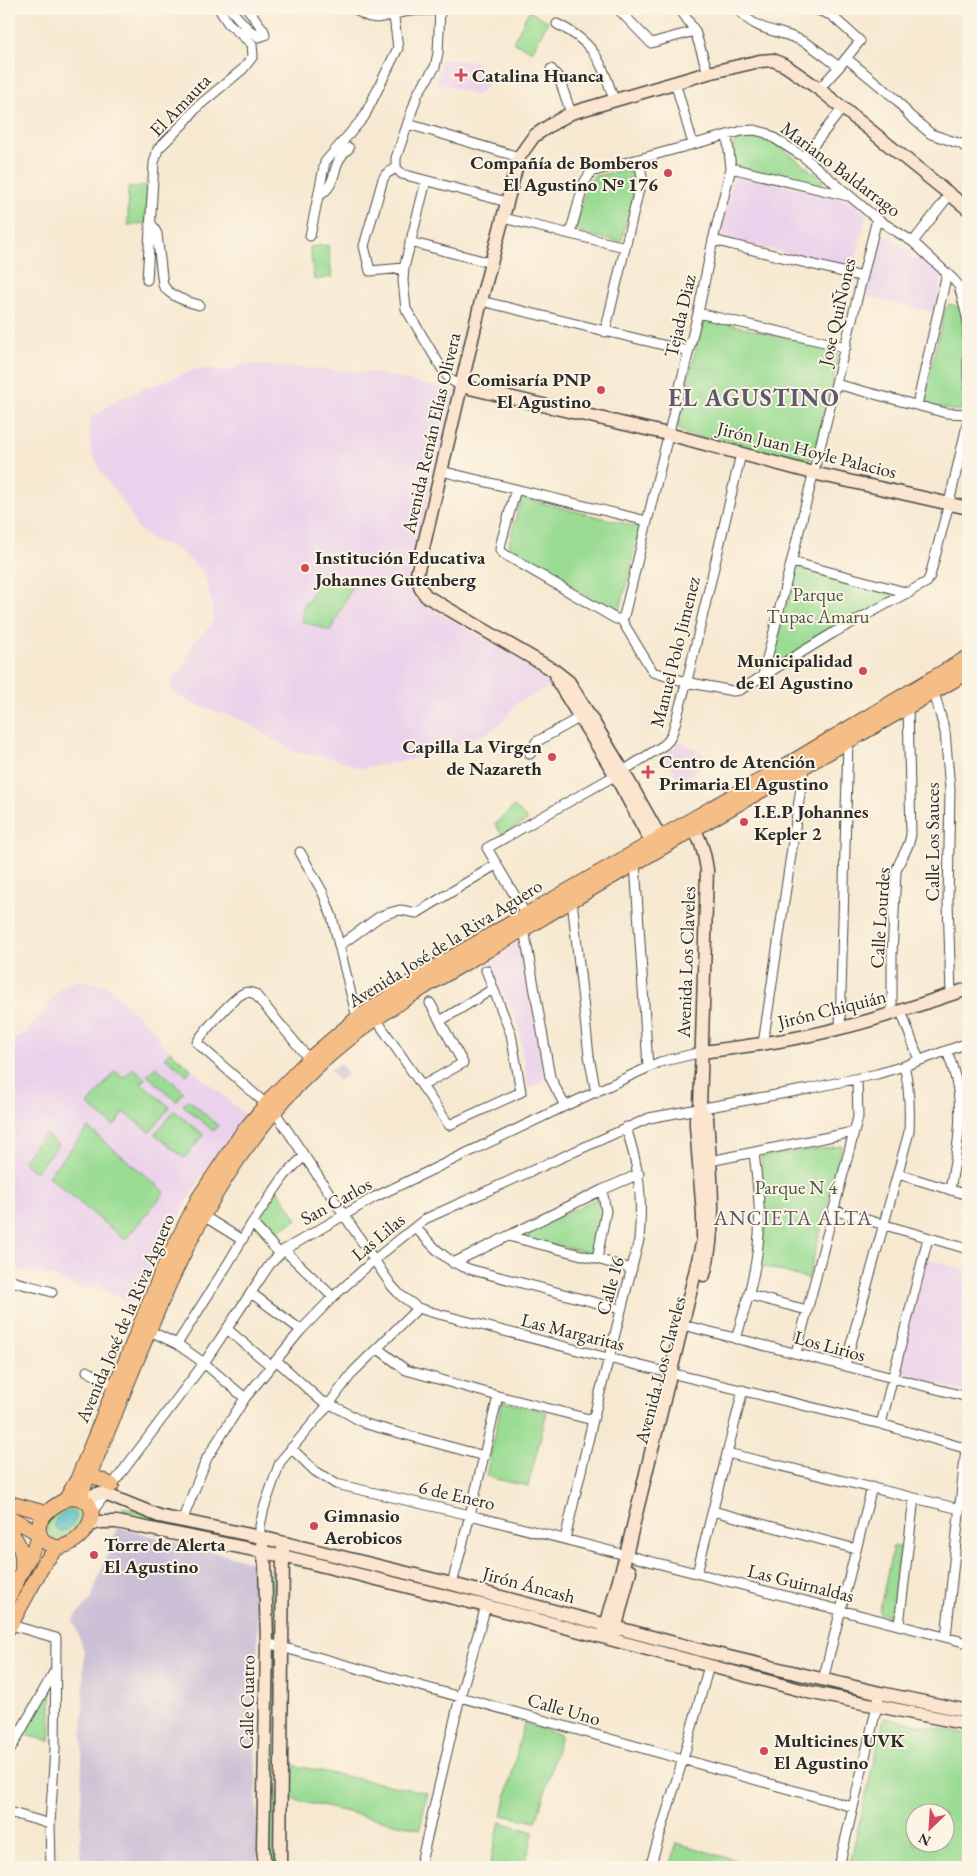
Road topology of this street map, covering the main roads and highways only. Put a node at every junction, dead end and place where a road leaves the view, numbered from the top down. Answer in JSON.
{"nodes":[{"id":1,"x":968,"y":658,"type":"edge"},
{"id":2,"x":968,"y":672,"type":"edge"},
{"id":3,"x":692,"y":825,"type":"junction"},
{"id":4,"x":659,"y":844,"type":"junction"},
{"id":5,"x":604,"y":875,"type":"junction"},
{"id":6,"x":270,"y":1108,"type":"junction"},
{"id":7,"x":197,"y":1213,"type":"junction"},
{"id":8,"x":91,"y":1472,"type":"junction"},
{"id":9,"x":109,"y":1490,"type":"road end"},
{"id":10,"x":76,"y":1498,"type":"junction"},
{"id":11,"x":9,"y":1504,"type":"edge"},
{"id":12,"x":46,"y":1513,"type":"junction"},
{"id":13,"x":9,"y":1517,"type":"edge"},
{"id":14,"x":9,"y":1529,"type":"edge"},
{"id":15,"x":40,"y":1534,"type":"junction"},
{"id":16,"x":58,"y":1547,"type":"junction"},
{"id":17,"x":22,"y":1570,"type":"junction"},
{"id":18,"x":9,"y":1597,"type":"edge"},
{"id":19,"x":10,"y":1627,"type":"edge"}],
"edges":[{"from":1,"to":3,"type":"main road","name":"Avenida José de la Riva Aguero"},
{"from":2,"to":3,"type":"main road","name":"Avenida José de la Riva Aguero"},
{"from":3,"to":4,"type":"main road","name":"Avenida José de la Riva Aguero"},
{"from":4,"to":5,"type":"main road","name":"Avenida José de la Riva Aguero"},
{"from":4,"to":5,"type":"main road","name":"Avenida José de la Riva Aguero"},
{"from":5,"to":6,"type":"main road","name":"Avenida José de la Riva Aguero"},
{"from":5,"to":6,"type":"main road","name":"Avenida José de la Riva Aguero"},
{"from":6,"to":7,"type":"main road","name":"Avenida José de la Riva Aguero"},
{"from":7,"to":8,"type":"main road","name":"Avenida José de la Riva Aguero"},
{"from":7,"to":10,"type":"main road","name":"Avenida José de la Riva Aguero"},
{"from":8,"to":9,"type":"main road"},
{"from":8,"to":10,"type":"main road","name":"Avenida José de la Riva Aguero"},
{"from":10,"to":12,"type":"main road"},
{"from":10,"to":16,"type":"main road"},
{"from":11,"to":12,"type":"main road"},
{"from":12,"to":15,"type":"main road"},
{"from":13,"to":15,"type":"main road"},
{"from":14,"to":17,"type":"main road"},
{"from":15,"to":16,"type":"main road"},
{"from":15,"to":17,"type":"main road"},
{"from":16,"to":19,"type":"main road"},
{"from":17,"to":18,"type":"main road"}]}
